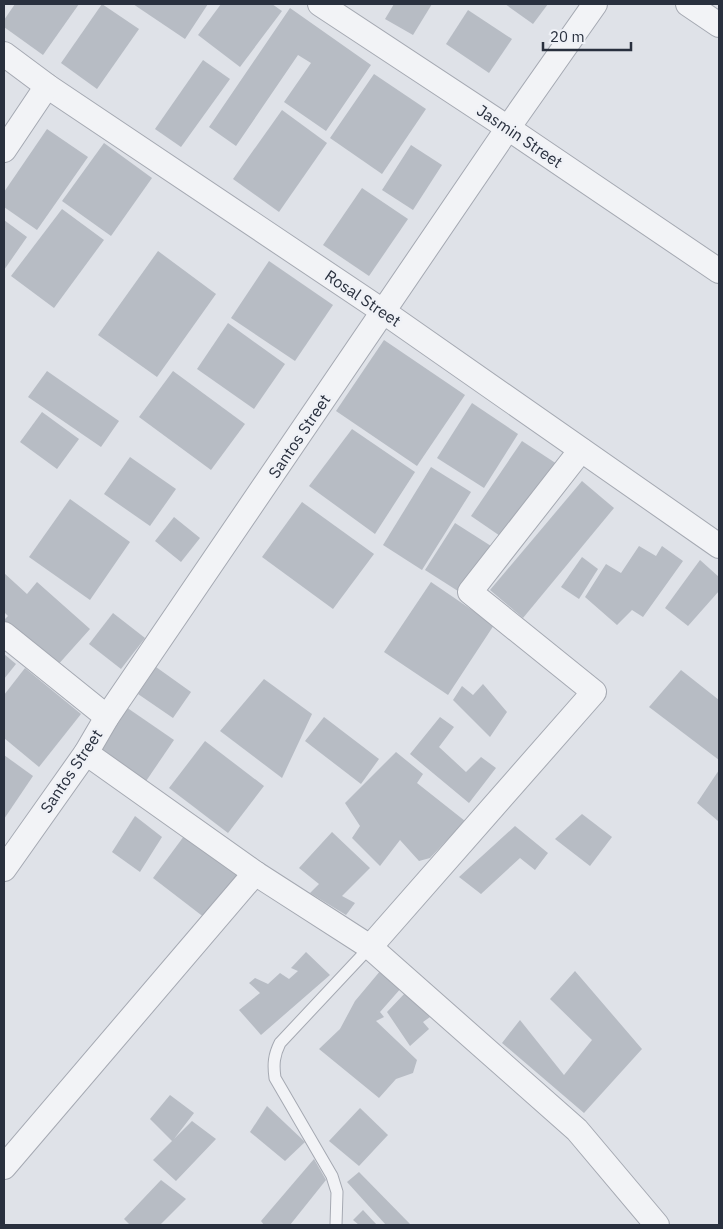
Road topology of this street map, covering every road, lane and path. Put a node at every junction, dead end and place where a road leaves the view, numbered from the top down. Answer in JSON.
{"nodes":[{"id":1,"x":320,"y":4,"type":"edge"},
{"id":2,"x":595,"y":4,"type":"edge"},
{"id":3,"x":688,"y":4,"type":"edge"},
{"id":4,"x":719,"y":25,"type":"edge"},
{"id":5,"x":4,"y":54,"type":"edge"},
{"id":6,"x":47,"y":86,"type":"junction"},
{"id":7,"x":508,"y":128,"type":"junction"},
{"id":8,"x":4,"y":150,"type":"edge"},
{"id":9,"x":719,"y":271,"type":"edge"},
{"id":10,"x":384,"y":312,"type":"junction"},
{"id":11,"x":581,"y":450,"type":"junction"},
{"id":12,"x":719,"y":546,"type":"edge"},
{"id":13,"x":4,"y":634,"type":"edge"},
{"id":14,"x":107,"y":716,"type":"junction"},
{"id":15,"x":86,"y":753,"type":"junction"},
{"id":16,"x":4,"y":869,"type":"edge"},
{"id":17,"x":255,"y":873,"type":"junction"},
{"id":18,"x":370,"y":946,"type":"junction"},
{"id":19,"x":4,"y":1167,"type":"edge"},
{"id":20,"x":336,"y":1225,"type":"edge"},
{"id":21,"x":657,"y":1225,"type":"edge"}],
"edges":[{"from":1,"to":7,"type":"street","name":"Jasmin Street"},
{"from":2,"to":7,"type":"street","name":"Santos Street"},
{"from":3,"to":4,"type":"street"},
{"from":5,"to":6,"type":"street","name":"Rosal Street"},
{"from":6,"to":8,"type":"street"},
{"from":6,"to":10,"type":"street","name":"Rosal Street"},
{"from":7,"to":9,"type":"street","name":"Jasmin Street"},
{"from":7,"to":10,"type":"street","name":"Santos Street"},
{"from":10,"to":11,"type":"street","name":"Rosal Street"},
{"from":10,"to":14,"type":"street","name":"Santos Street"},
{"from":11,"to":12,"type":"street","name":"Rosal Street"},
{"from":11,"to":18,"type":"street"},
{"from":13,"to":14,"type":"street"},
{"from":14,"to":15,"type":"street","name":"Santos Street"},
{"from":15,"to":16,"type":"street","name":"Santos Street"},
{"from":15,"to":17,"type":"street"},
{"from":17,"to":18,"type":"street"},
{"from":17,"to":19,"type":"street"},
{"from":18,"to":20,"type":"lane"},
{"from":18,"to":21,"type":"street"}]}
